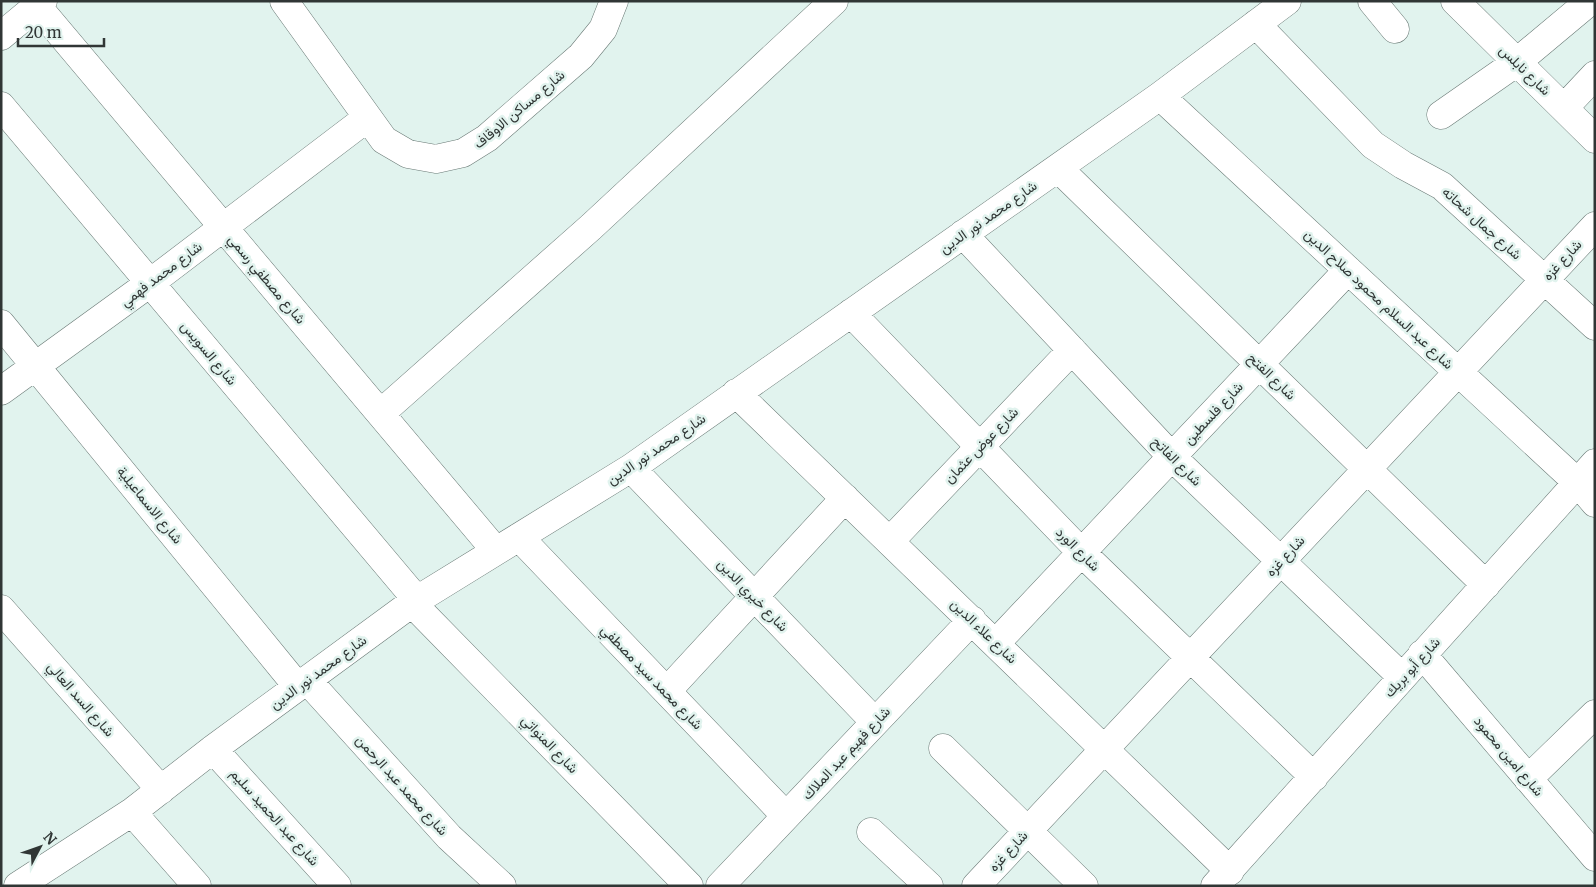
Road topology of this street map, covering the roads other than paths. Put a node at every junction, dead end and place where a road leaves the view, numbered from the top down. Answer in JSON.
{"nodes":[{"id":1,"x":284,"y":1,"type":"edge"},
{"id":2,"x":614,"y":1,"type":"edge"},
{"id":3,"x":834,"y":1,"type":"edge"},
{"id":4,"x":1286,"y":1,"type":"edge"},
{"id":5,"x":1372,"y":1,"type":"edge"},
{"id":6,"x":1455,"y":1,"type":"edge"},
{"id":7,"x":1590,"y":1,"type":"edge"},
{"id":8,"x":40,"y":4,"type":"edge"},
{"id":9,"x":1256,"y":24,"type":"junction"},
{"id":10,"x":1395,"y":29,"type":"dead end"},
{"id":11,"x":1,"y":36,"type":"edge"},
{"id":12,"x":1517,"y":62,"type":"junction"},
{"id":13,"x":1595,"y":76,"type":"edge"},
{"id":14,"x":1160,"y":96,"type":"junction"},
{"id":15,"x":1,"y":106,"type":"edge"},
{"id":16,"x":1564,"y":108,"type":"junction"},
{"id":17,"x":1442,"y":116,"type":"dead end"},
{"id":18,"x":367,"y":118,"type":"junction"},
{"id":19,"x":1595,"y":139,"type":"edge"},
{"id":20,"x":1058,"y":168,"type":"junction"},
{"id":21,"x":1595,"y":226,"type":"edge"},
{"id":22,"x":223,"y":228,"type":"junction"},
{"id":23,"x":963,"y":234,"type":"junction"},
{"id":24,"x":1348,"y":270,"type":"junction"},
{"id":25,"x":1544,"y":280,"type":"junction"},
{"id":26,"x":150,"y":283,"type":"junction"},
{"id":27,"x":850,"y":313,"type":"junction"},
{"id":28,"x":1,"y":324,"type":"edge"},
{"id":29,"x":1595,"y":326,"type":"edge"},
{"id":30,"x":1072,"y":350,"type":"junction"},
{"id":31,"x":1260,"y":364,"type":"junction"},
{"id":32,"x":37,"y":367,"type":"junction"},
{"id":33,"x":1457,"y":372,"type":"junction"},
{"id":34,"x":1,"y":392,"type":"edge"},
{"id":35,"x":736,"y":393,"type":"junction"},
{"id":36,"x":380,"y":413,"type":"junction"},
{"id":37,"x":980,"y":447,"type":"junction"},
{"id":38,"x":1172,"y":457,"type":"junction"},
{"id":39,"x":631,"y":468,"type":"junction"},
{"id":40,"x":1367,"y":469,"type":"junction"},
{"id":41,"x":1589,"y":483,"type":"edge"},
{"id":42,"x":845,"y":498,"type":"junction"},
{"id":43,"x":519,"y":537,"type":"junction"},
{"id":44,"x":890,"y":541,"type":"junction"},
{"id":45,"x":496,"y":551,"type":"junction"},
{"id":46,"x":1082,"y":553,"type":"junction"},
{"id":47,"x":1280,"y":561,"type":"junction"},
{"id":48,"x":1486,"y":585,"type":"junction"},
{"id":49,"x":754,"y":596,"type":"junction"},
{"id":50,"x":414,"y":602,"type":"junction"},
{"id":51,"x":1,"y":609,"type":"edge"},
{"id":52,"x":972,"y":620,"type":"junction"},
{"id":53,"x":996,"y":644,"type":"junction"},
{"id":54,"x":1422,"y":654,"type":"junction"},
{"id":55,"x":1190,"y":657,"type":"junction"},
{"id":56,"x":1402,"y":677,"type":"junction"},
{"id":57,"x":302,"y":684,"type":"junction"},
{"id":58,"x":666,"y":691,"type":"junction"},
{"id":59,"x":1595,"y":714,"type":"edge"},
{"id":60,"x":875,"y":722,"type":"junction"},
{"id":61,"x":943,"y":748,"type":"dead end"},
{"id":62,"x":213,"y":749,"type":"junction"},
{"id":63,"x":1104,"y":749,"type":"junction"},
{"id":64,"x":1314,"y":777,"type":"junction"},
{"id":65,"x":1528,"y":779,"type":"junction"},
{"id":66,"x":161,"y":790,"type":"junction"},
{"id":67,"x":132,"y":812,"type":"junction"},
{"id":68,"x":786,"y":816,"type":"junction"},
{"id":69,"x":1028,"y":831,"type":"junction"},
{"id":70,"x":871,"y":832,"type":"dead end"},
{"id":71,"x":1595,"y":857,"type":"edge"},
{"id":72,"x":51,"y":877,"type":"edge"},
{"id":73,"x":1222,"y":878,"type":"edge"},
{"id":74,"x":735,"y":881,"type":"edge"},
{"id":75,"x":18,"y":886,"type":"edge"},
{"id":76,"x":197,"y":886,"type":"edge"},
{"id":77,"x":337,"y":886,"type":"edge"},
{"id":78,"x":502,"y":886,"type":"edge"},
{"id":79,"x":689,"y":886,"type":"edge"},
{"id":80,"x":929,"y":886,"type":"edge"},
{"id":81,"x":976,"y":886,"type":"edge"},
{"id":82,"x":1084,"y":886,"type":"edge"}],
"edges":[{"from":1,"to":18,"type":"street","name":"شارع مساكن الاوقاف"},
{"from":2,"to":18,"type":"street","name":"شارع مساكن الاوقاف"},
{"from":3,"to":36,"type":"street"},
{"from":4,"to":9,"type":"street","name":"شارع محمد نور الدين"},
{"from":5,"to":10,"type":"street"},
{"from":6,"to":12,"type":"street","name":"شارع نابلس"},
{"from":7,"to":12,"type":"street"},
{"from":8,"to":11,"type":"street"},
{"from":8,"to":22,"type":"street","name":"شارع مصطفي رسمي"},
{"from":9,"to":14,"type":"street","name":"شارع محمد نور الدين"},
{"from":9,"to":25,"type":"street","name":"شارع جمال شحاته"},
{"from":12,"to":16,"type":"street","name":"شارع نابلس"},
{"from":12,"to":17,"type":"street"},
{"from":13,"to":16,"type":"street"},
{"from":14,"to":20,"type":"street","name":"شارع محمد نور الدين"},
{"from":14,"to":24,"type":"street","name":"شارع عبد السلام محمود صلاح الدين"},
{"from":15,"to":26,"type":"street","name":"شارع السويس"},
{"from":16,"to":19,"type":"street","name":"شارع نابلس"},
{"from":18,"to":22,"type":"street","name":"شارع محمد فهمي"},
{"from":20,"to":23,"type":"street","name":"شارع محمد نور الدين"},
{"from":20,"to":31,"type":"street","name":"شارع الفتح"},
{"from":21,"to":25,"type":"street","name":"شارع غزه"},
{"from":22,"to":26,"type":"street","name":"شارع محمد فهمي"},
{"from":22,"to":36,"type":"street","name":"شارع مصطفي رسمي"},
{"from":23,"to":27,"type":"street","name":"شارع محمد نور الدين"},
{"from":23,"to":30,"type":"street","name":"شارع الفاتح"},
{"from":24,"to":31,"type":"street","name":"شارع فلسطين"},
{"from":24,"to":33,"type":"street","name":"شارع عبد السلام محمود صلاح الدين"},
{"from":25,"to":29,"type":"street","name":"شارع جمال شحاته"},
{"from":25,"to":33,"type":"street","name":"شارع غزه"},
{"from":26,"to":32,"type":"street","name":"شارع محمد فهمي"},
{"from":26,"to":50,"type":"street","name":"شارع السويس"},
{"from":27,"to":35,"type":"street","name":"شارع محمد نور الدين"},
{"from":27,"to":37,"type":"street","name":"شارع الورد"},
{"from":28,"to":32,"type":"street","name":"شارع الاسماعيلية"},
{"from":30,"to":37,"type":"street","name":"شارع عوض عثمان"},
{"from":30,"to":38,"type":"street","name":"شارع الفاتح"},
{"from":31,"to":38,"type":"street","name":"شارع فلسطين"},
{"from":31,"to":40,"type":"street","name":"شارع الفتح"},
{"from":32,"to":34,"type":"street","name":"شارع محمد فهمي"},
{"from":32,"to":57,"type":"street","name":"شارع الاسماعيلية"},
{"from":33,"to":40,"type":"street","name":"شارع غزه"},
{"from":33,"to":41,"type":"street","name":"شارع عبد السلام محمود صلاح الدين"},
{"from":35,"to":39,"type":"street","name":"شارع محمد نور الدين"},
{"from":35,"to":42,"type":"street","name":"شارع علاء الدين"},
{"from":36,"to":45,"type":"street","name":"شارع مصطفي رسمي"},
{"from":37,"to":44,"type":"street","name":"شارع عوض عثمان"},
{"from":37,"to":46,"type":"street","name":"شارع الورد"},
{"from":38,"to":46,"type":"street","name":"شارع فلسطين"},
{"from":38,"to":47,"type":"street","name":"شارع الفاتح"},
{"from":39,"to":43,"type":"street","name":"شارع محمد نور الدين"},
{"from":39,"to":49,"type":"street","name":"شارع خيري الدين"},
{"from":40,"to":47,"type":"street","name":"شارع غزه"},
{"from":40,"to":48,"type":"street","name":"شارع الفتح"},
{"from":41,"to":48,"type":"street","name":"شارع أبو بريك"},
{"from":42,"to":44,"type":"street","name":"شارع علاء الدين"},
{"from":42,"to":49,"type":"street"},
{"from":43,"to":45,"type":"street","name":"شارع محمد نور الدين"},
{"from":43,"to":58,"type":"street","name":"شارع محمد سيد مصطفي"},
{"from":44,"to":52,"type":"street","name":"شارع علاء الدين"},
{"from":45,"to":50,"type":"street","name":"شارع محمد نور الدين"},
{"from":46,"to":53,"type":"street","name":"شارع فلسطين"},
{"from":46,"to":55,"type":"street","name":"شارع الورد"},
{"from":47,"to":55,"type":"street","name":"شارع غزه"},
{"from":47,"to":56,"type":"street","name":"شارع الفاتح"},
{"from":48,"to":54,"type":"street","name":"شارع أبو بريك"},
{"from":49,"to":58,"type":"street"},
{"from":49,"to":60,"type":"street","name":"شارع خيري الدين"},
{"from":50,"to":57,"type":"street","name":"شارع محمد نور الدين"},
{"from":50,"to":79,"type":"street","name":"شارع المنواتي"},
{"from":51,"to":66,"type":"street","name":"شارع السد العالي"},
{"from":52,"to":53,"type":"street","name":"شارع علاء الدين"},
{"from":52,"to":60,"type":"street","name":"شارع فهيم عبد الملاك"},
{"from":53,"to":63,"type":"street","name":"شارع علاء الدين"},
{"from":54,"to":56,"type":"street","name":"شارع أبو بريك"},
{"from":54,"to":65,"type":"street","name":"شارع امين محمود"},
{"from":55,"to":63,"type":"street","name":"شارع غزه"},
{"from":55,"to":64,"type":"street","name":"شارع الورد"},
{"from":56,"to":64,"type":"street","name":"شارع أبو بريك"},
{"from":57,"to":62,"type":"street","name":"شارع محمد نور الدين"},
{"from":57,"to":78,"type":"street","name":"شارع محمد عبد الرحمن"},
{"from":58,"to":68,"type":"street","name":"شارع محمد سيد مصطفي"},
{"from":59,"to":65,"type":"street"},
{"from":60,"to":68,"type":"street","name":"شارع فهيم عبد الملاك"},
{"from":61,"to":69,"type":"street"},
{"from":62,"to":66,"type":"street","name":"شارع محمد نور الدين"},
{"from":62,"to":77,"type":"street","name":"شارع عبد الحميد سليم"},
{"from":63,"to":69,"type":"street","name":"شارع غزه"},
{"from":63,"to":73,"type":"street","name":"شارع علاء الدين"},
{"from":64,"to":73,"type":"street","name":"شارع أبو بريك"},
{"from":65,"to":71,"type":"street","name":"شارع امين محمود"},
{"from":66,"to":67,"type":"street","name":"شارع محمد نور الدين"},
{"from":67,"to":72,"type":"street","name":"شارع محمد نور الدين"},
{"from":67,"to":76,"type":"street"},
{"from":68,"to":74,"type":"street","name":"شارع فهيم عبد الملاك"},
{"from":69,"to":81,"type":"street","name":"شارع غزه"},
{"from":69,"to":82,"type":"street"},
{"from":70,"to":80,"type":"street"},
{"from":72,"to":75,"type":"street","name":"شارع محمد نور الدين"}]}
